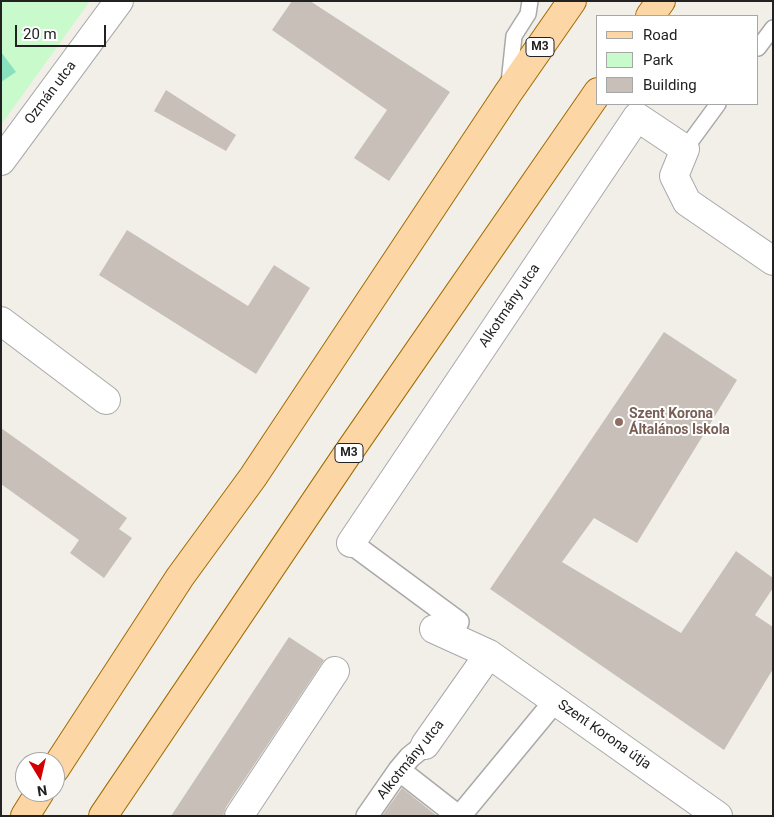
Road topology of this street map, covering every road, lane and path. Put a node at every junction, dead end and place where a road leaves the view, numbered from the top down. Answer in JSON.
{"nodes":[{"id":1,"x":119,"y":1,"type":"edge"},
{"id":2,"x":530,"y":1,"type":"edge"},
{"id":3,"x":572,"y":1,"type":"edge"},
{"id":4,"x":661,"y":1,"type":"edge"},
{"id":5,"x":651,"y":15,"type":"edge"},
{"id":6,"x":773,"y":28,"type":"edge"},
{"id":7,"x":759,"y":47,"type":"edge"},
{"id":8,"x":508,"y":93,"type":"junction"},
{"id":9,"x":596,"y":95,"type":"edge"},
{"id":10,"x":717,"y":105,"type":"edge"},
{"id":11,"x":684,"y":149,"type":"junction"},
{"id":12,"x":1,"y":161,"type":"edge"},
{"id":13,"x":773,"y":261,"type":"edge"},
{"id":14,"x":1,"y":320,"type":"edge"},
{"id":15,"x":106,"y":400,"type":"dead end"},
{"id":16,"x":351,"y":543,"type":"joint"},
{"id":17,"x":446,"y":625,"type":"joint"},
{"id":18,"x":488,"y":654,"type":"junction"},
{"id":19,"x":336,"y":670,"type":"dead end"},
{"id":20,"x":555,"y":701,"type":"junction"},
{"id":21,"x":425,"y":745,"type":"joint"},
{"id":22,"x":65,"y":754,"type":"edge"},
{"id":23,"x":399,"y":770,"type":"junction"},
{"id":24,"x":34,"y":802,"type":"edge"},
{"id":25,"x":25,"y":816,"type":"edge"},
{"id":26,"x":102,"y":816,"type":"edge"},
{"id":27,"x":239,"y":816,"type":"edge"},
{"id":28,"x":368,"y":816,"type":"edge"},
{"id":29,"x":459,"y":816,"type":"edge"},
{"id":30,"x":718,"y":816,"type":"edge"}],
"edges":[{"from":1,"to":12,"type":"street","name":"Ozmán utca"},
{"from":2,"to":8,"type":"lane"},
{"from":3,"to":8,"type":"main road","number":"M3"},
{"from":4,"to":5,"type":"main road"},
{"from":6,"to":7,"type":"lane"},
{"from":8,"to":22,"type":"main road","number":"M3"},
{"from":9,"to":26,"type":"main road","number":"M3"},
{"from":10,"to":11,"type":"lane"},
{"from":11,"to":13,"type":"street"},
{"from":11,"to":16,"type":"street","name":"Alkotmány utca"},
{"from":14,"to":15,"type":"street"},
{"from":16,"to":17,"type":"street","name":"Szent Korona útja"},
{"from":17,"to":18,"type":"street","name":"Szent Korona útja"},
{"from":18,"to":20,"type":"street","name":"Szent Korona útja"},
{"from":18,"to":21,"type":"street","name":"Alkotmány utca"},
{"from":19,"to":27,"type":"street"},
{"from":20,"to":29,"type":"street"},
{"from":20,"to":30,"type":"street","name":"Szent Korona útja"},
{"from":21,"to":23,"type":"street","name":"Alkotmány utca"},
{"from":23,"to":28,"type":"street","name":"Alkotmány utca"},
{"from":23,"to":29,"type":"street"},
{"from":24,"to":25,"type":"main road"}]}
